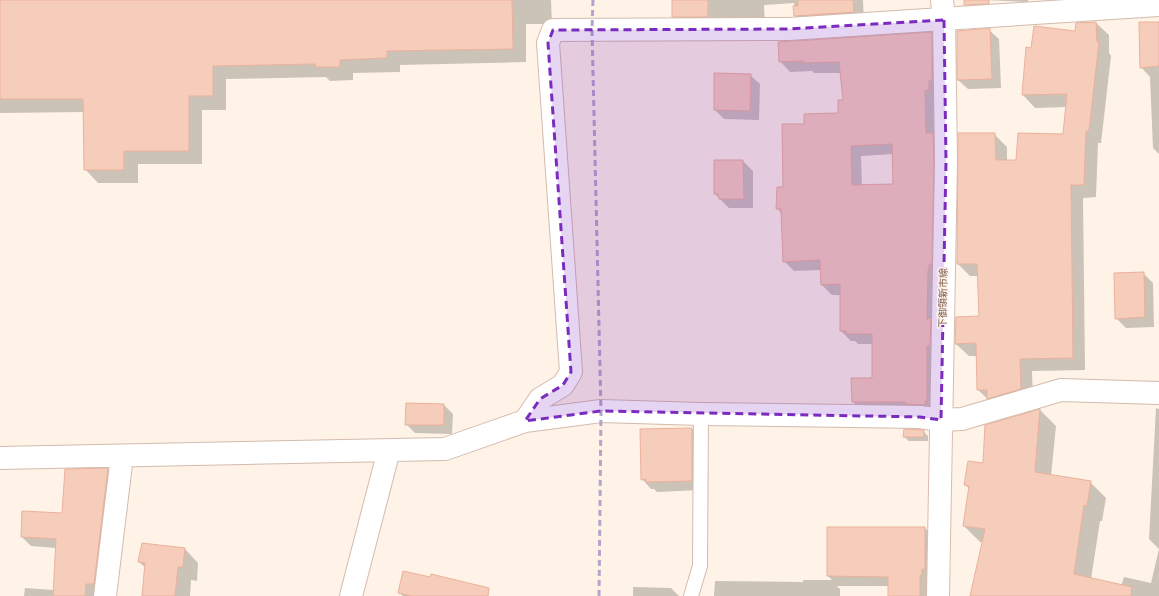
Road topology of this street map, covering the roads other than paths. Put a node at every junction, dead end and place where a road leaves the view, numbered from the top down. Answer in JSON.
{"nodes":[{"id":1,"x":1152,"y":4,"type":"edge"},
{"id":2,"x":943,"y":10,"type":"edge"},
{"id":3,"x":1159,"y":393,"type":"edge"},
{"id":4,"x":701,"y":414,"type":"junction"},
{"id":5,"x":941,"y":420,"type":"junction"},
{"id":6,"x":525,"y":421,"type":"junction"},
{"id":7,"x":390,"y":450,"type":"junction"},
{"id":8,"x":122,"y":456,"type":"junction"},
{"id":9,"x":0,"y":458,"type":"edge"},
{"id":10,"x":105,"y":596,"type":"edge"},
{"id":11,"x":351,"y":596,"type":"edge"},
{"id":12,"x":691,"y":596,"type":"edge"},
{"id":13,"x":938,"y":596,"type":"edge"}],
"edges":[{"from":1,"to":2,"type":"street"},
{"from":2,"to":5,"type":"street","name":"下御領新市線"},
{"from":2,"to":6,"type":"street"},
{"from":3,"to":5,"type":"street"},
{"from":4,"to":5,"type":"street"},
{"from":4,"to":6,"type":"street"},
{"from":4,"to":12,"type":"lane"},
{"from":5,"to":13,"type":"street","name":"下御領新市線"},
{"from":6,"to":7,"type":"street"},
{"from":7,"to":8,"type":"street"},
{"from":7,"to":11,"type":"street"},
{"from":8,"to":9,"type":"street"},
{"from":8,"to":10,"type":"street"}]}
